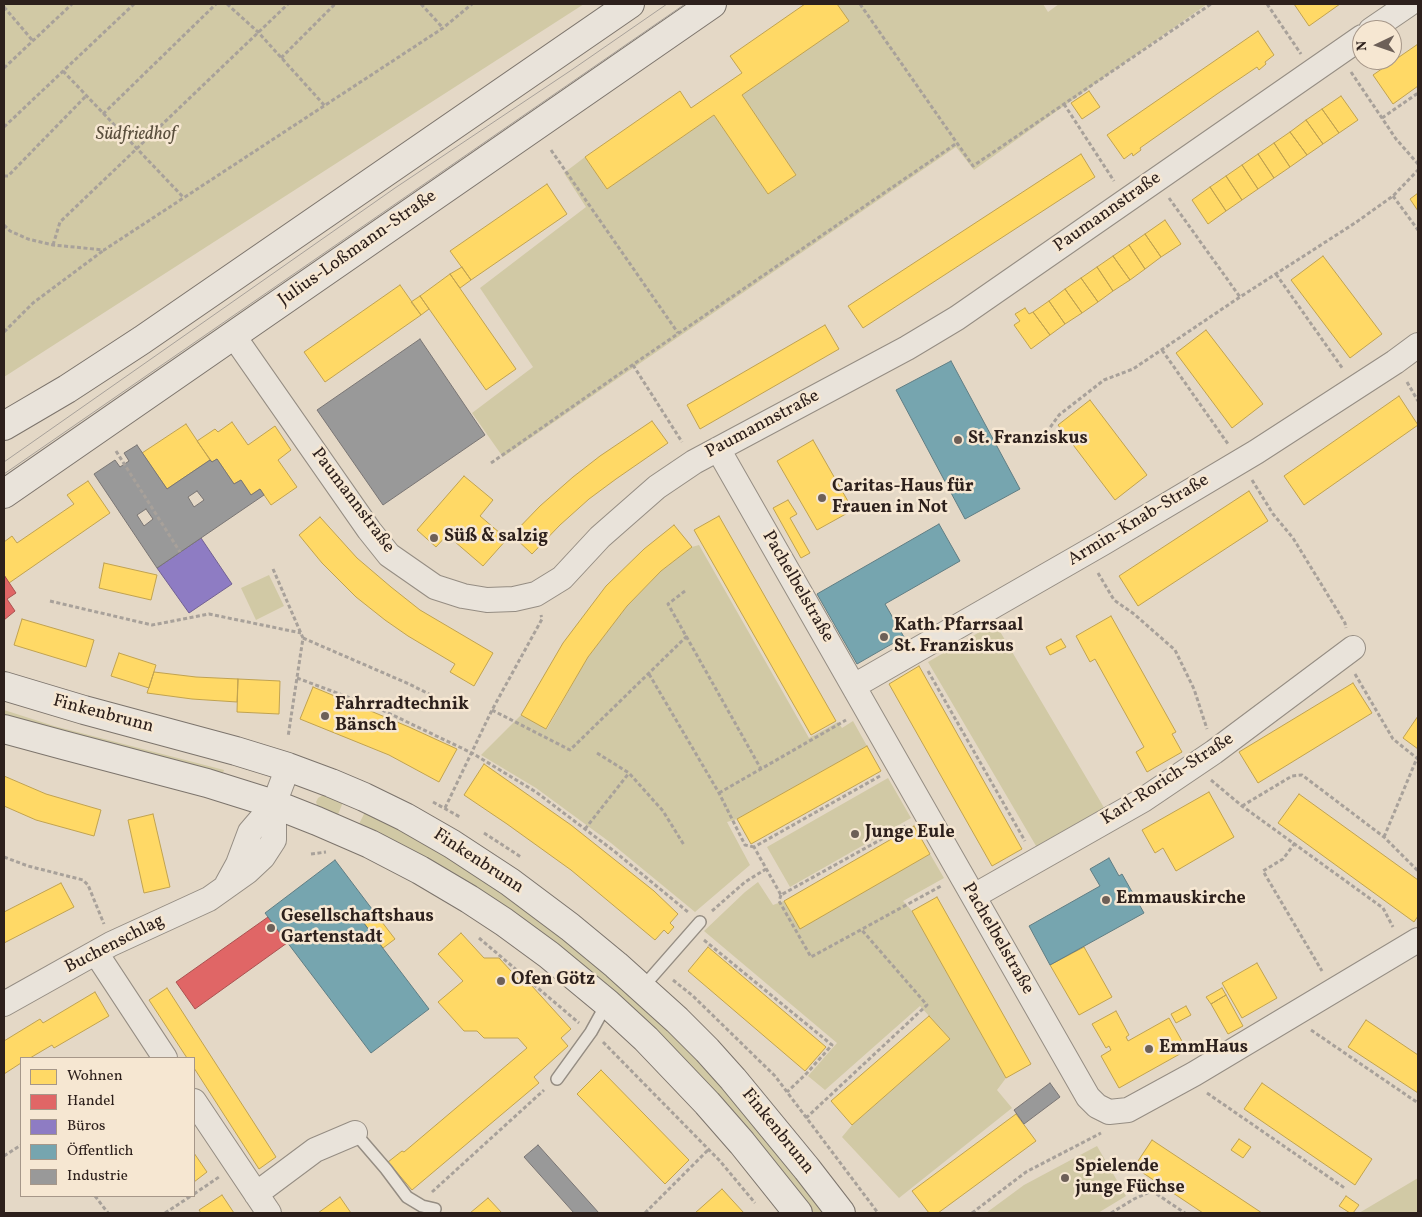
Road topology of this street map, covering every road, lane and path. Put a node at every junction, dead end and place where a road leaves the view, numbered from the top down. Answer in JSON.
{"nodes":[{"id":1,"x":72,"y":4,"type":"edge"},
{"id":2,"x":134,"y":4,"type":"edge"},
{"id":3,"x":216,"y":4,"type":"edge"},
{"id":4,"x":227,"y":4,"type":"edge"},
{"id":5,"x":288,"y":4,"type":"edge"},
{"id":6,"x":335,"y":4,"type":"edge"},
{"id":7,"x":421,"y":4,"type":"edge"},
{"id":8,"x":472,"y":4,"type":"edge"},
{"id":9,"x":630,"y":4,"type":"edge"},
{"id":10,"x":712,"y":4,"type":"edge"},
{"id":11,"x":860,"y":4,"type":"edge"},
{"id":12,"x":1211,"y":4,"type":"edge"},
{"id":13,"x":1267,"y":4,"type":"edge"},
{"id":14,"x":1409,"y":4,"type":"edge"},
{"id":15,"x":4,"y":8,"type":"edge"},
{"id":16,"x":1386,"y":20,"type":"edge"},
{"id":17,"x":443,"y":28,"type":"junction"},
{"id":18,"x":258,"y":32,"type":"junction"},
{"id":19,"x":33,"y":41,"type":"junction"},
{"id":20,"x":1352,"y":44,"type":"edge"},
{"id":21,"x":1339,"y":53,"type":"junction"},
{"id":22,"x":281,"y":58,"type":"junction"},
{"id":23,"x":4,"y":68,"type":"edge"},
{"id":24,"x":63,"y":71,"type":"junction"},
{"id":25,"x":1312,"y":71,"type":"junction"},
{"id":26,"x":1418,"y":93,"type":"edge"},
{"id":27,"x":86,"y":96,"type":"junction"},
{"id":28,"x":1064,"y":104,"type":"junction"},
{"id":29,"x":325,"y":106,"type":"junction"},
{"id":30,"x":103,"y":114,"type":"junction"},
{"id":31,"x":1382,"y":118,"type":"junction"},
{"id":32,"x":4,"y":128,"type":"edge"},
{"id":33,"x":957,"y":143,"type":"junction"},
{"id":34,"x":136,"y":149,"type":"junction"},
{"id":35,"x":551,"y":150,"type":"dead end"},
{"id":36,"x":1418,"y":164,"type":"edge"},
{"id":37,"x":1418,"y":170,"type":"edge"},
{"id":38,"x":4,"y":176,"type":"edge"},
{"id":39,"x":1156,"y":180,"type":"junction"},
{"id":40,"x":1393,"y":196,"type":"junction"},
{"id":41,"x":184,"y":198,"type":"junction"},
{"id":42,"x":1127,"y":200,"type":"junction"},
{"id":43,"x":4,"y":226,"type":"edge"},
{"id":44,"x":1418,"y":230,"type":"edge"},
{"id":45,"x":53,"y":245,"type":"junction"},
{"id":46,"x":104,"y":250,"type":"junction"},
{"id":47,"x":1276,"y":274,"type":"junction"},
{"id":48,"x":1240,"y":297,"type":"junction"},
{"id":49,"x":4,"y":332,"type":"edge"},
{"id":50,"x":678,"y":334,"type":"junction"},
{"id":51,"x":233,"y":335,"type":"junction"},
{"id":52,"x":1418,"y":345,"type":"edge"},
{"id":53,"x":1162,"y":350,"type":"junction"},
{"id":54,"x":633,"y":365,"type":"junction"},
{"id":55,"x":1356,"y":387,"type":"junction"},
{"id":56,"x":4,"y":426,"type":"edge"},
{"id":57,"x":1039,"y":443,"type":"dead end"},
{"id":58,"x":718,"y":449,"type":"junction"},
{"id":59,"x":116,"y":451,"type":"dead end"},
{"id":60,"x":1240,"y":461,"type":"junction"},
{"id":61,"x":694,"y":462,"type":"junction"},
{"id":62,"x":491,"y":463,"type":"dead end"},
{"id":63,"x":4,"y":494,"type":"edge"},
{"id":64,"x":180,"y":552,"type":"dead end"},
{"id":65,"x":1086,"y":552,"type":"junction"},
{"id":66,"x":273,"y":569,"type":"dead end"},
{"id":67,"x":685,"y":591,"type":"dead end"},
{"id":68,"x":536,"y":594,"type":"junction"},
{"id":69,"x":50,"y":601,"type":"dead end"},
{"id":70,"x":301,"y":633,"type":"junction"},
{"id":71,"x":687,"y":636,"type":"junction"},
{"id":72,"x":303,"y":638,"type":"junction"},
{"id":73,"x":916,"y":650,"type":"junction"},
{"id":74,"x":1348,"y":651,"type":"junction"},
{"id":75,"x":649,"y":674,"type":"junction"},
{"id":76,"x":297,"y":678,"type":"junction"},
{"id":77,"x":4,"y":686,"type":"edge"},
{"id":78,"x":854,"y":686,"type":"junction"},
{"id":79,"x":429,"y":694,"type":"dead end"},
{"id":80,"x":866,"y":708,"type":"junction"},
{"id":81,"x":492,"y":710,"type":"junction"},
{"id":82,"x":4,"y":729,"type":"edge"},
{"id":83,"x":288,"y":737,"type":"dead end"},
{"id":84,"x":597,"y":752,"type":"dead end"},
{"id":85,"x":472,"y":753,"type":"junction"},
{"id":86,"x":1207,"y":758,"type":"junction"},
{"id":87,"x":1418,"y":758,"type":"edge"},
{"id":88,"x":898,"y":765,"type":"junction"},
{"id":89,"x":288,"y":767,"type":"junction"},
{"id":90,"x":762,"y":769,"type":"junction"},
{"id":91,"x":629,"y":773,"type":"junction"},
{"id":92,"x":719,"y":794,"type":"junction"},
{"id":93,"x":274,"y":804,"type":"junction"},
{"id":94,"x":1242,"y":806,"type":"junction"},
{"id":95,"x":444,"y":808,"type":"dead end"},
{"id":96,"x":927,"y":814,"type":"junction"},
{"id":97,"x":585,"y":829,"type":"junction"},
{"id":98,"x":1384,"y":837,"type":"junction"},
{"id":99,"x":1025,"y":841,"type":"dead end"},
{"id":100,"x":1295,"y":844,"type":"junction"},
{"id":101,"x":684,"y":845,"type":"dead end"},
{"id":102,"x":754,"y":847,"type":"junction"},
{"id":103,"x":4,"y":857,"type":"edge"},
{"id":104,"x":766,"y":869,"type":"junction"},
{"id":105,"x":1418,"y":871,"type":"edge"},
{"id":106,"x":961,"y":875,"type":"junction"},
{"id":107,"x":781,"y":895,"type":"junction"},
{"id":108,"x":974,"y":896,"type":"junction"},
{"id":109,"x":696,"y":926,"type":"junction"},
{"id":110,"x":861,"y":929,"type":"junction"},
{"id":111,"x":473,"y":932,"type":"dead end"},
{"id":112,"x":1412,"y":944,"type":"edge"},
{"id":113,"x":104,"y":949,"type":"junction"},
{"id":114,"x":642,"y":988,"type":"junction"},
{"id":115,"x":1334,"y":991,"type":"junction"},
{"id":116,"x":607,"y":1003,"type":"junction"},
{"id":117,"x":4,"y":1004,"type":"edge"},
{"id":118,"x":1298,"y":1012,"type":"junction"},
{"id":119,"x":591,"y":1032,"type":"junction"},
{"id":120,"x":164,"y":1057,"type":"edge"},
{"id":121,"x":1194,"y":1074,"type":"junction"},
{"id":122,"x":557,"y":1079,"type":"joint"},
{"id":123,"x":787,"y":1092,"type":"dead end"},
{"id":124,"x":195,"y":1103,"type":"edge"},
{"id":125,"x":1418,"y":1103,"type":"edge"},
{"id":126,"x":806,"y":1118,"type":"dead end"},
{"id":127,"x":355,"y":1133,"type":"joint"},
{"id":128,"x":1101,"y":1133,"type":"dead end"},
{"id":129,"x":20,"y":1146,"type":"edge"},
{"id":130,"x":709,"y":1149,"type":"junction"},
{"id":131,"x":4,"y":1156,"type":"edge"},
{"id":132,"x":236,"y":1165,"type":"junction"},
{"id":133,"x":1346,"y":1189,"type":"dead end"},
{"id":134,"x":195,"y":1193,"type":"edge"},
{"id":135,"x":256,"y":1194,"type":"junction"},
{"id":136,"x":96,"y":1197,"type":"edge"},
{"id":137,"x":189,"y":1197,"type":"edge"},
{"id":138,"x":422,"y":1206,"type":"junction"},
{"id":139,"x":758,"y":1206,"type":"dead end"},
{"id":140,"x":434,"y":1209,"type":"dead end"},
{"id":141,"x":108,"y":1213,"type":"edge"},
{"id":142,"x":165,"y":1213,"type":"edge"},
{"id":143,"x":269,"y":1213,"type":"edge"},
{"id":144,"x":645,"y":1213,"type":"edge"},
{"id":145,"x":798,"y":1213,"type":"edge"},
{"id":146,"x":841,"y":1213,"type":"edge"},
{"id":147,"x":972,"y":1213,"type":"edge"},
{"id":148,"x":1111,"y":1213,"type":"edge"},
{"id":149,"x":1185,"y":1213,"type":"edge"}],
"edges":[{"from":1,"to":19,"type":"path"},
{"from":2,"to":24,"type":"path"},
{"from":3,"to":30,"type":"path"},
{"from":4,"to":18,"type":"path"},
{"from":5,"to":18,"type":"path"},
{"from":6,"to":22,"type":"path"},
{"from":7,"to":17,"type":"path"},
{"from":8,"to":17,"type":"path"},
{"from":9,"to":56,"type":"main road"},
{"from":10,"to":51,"type":"main road","name":"Julius-Loßmann-Straße"},
{"from":11,"to":33,"type":"path"},
{"from":12,"to":28,"type":"path"},
{"from":13,"to":25,"type":"path"},
{"from":14,"to":16,"type":"street"},
{"from":15,"to":19,"type":"path"},
{"from":17,"to":29,"type":"path"},
{"from":18,"to":22,"type":"path"},
{"from":18,"to":34,"type":"path"},
{"from":19,"to":23,"type":"path"},
{"from":20,"to":21,"type":"street","name":"Paumannstraße"},
{"from":21,"to":25,"type":"street","name":"Paumannstraße"},
{"from":21,"to":31,"type":"path"},
{"from":22,"to":29,"type":"path"},
{"from":24,"to":27,"type":"path"},
{"from":24,"to":32,"type":"path"},
{"from":25,"to":39,"type":"street","name":"Paumannstraße"},
{"from":26,"to":31,"type":"path"},
{"from":27,"to":30,"type":"path"},
{"from":27,"to":38,"type":"path"},
{"from":28,"to":33,"type":"path"},
{"from":28,"to":42,"type":"path"},
{"from":29,"to":41,"type":"path"},
{"from":30,"to":34,"type":"path"},
{"from":31,"to":36,"type":"path"},
{"from":33,"to":50,"type":"path"},
{"from":34,"to":41,"type":"path"},
{"from":34,"to":45,"type":"path"},
{"from":35,"to":50,"type":"path"},
{"from":37,"to":40,"type":"path"},
{"from":39,"to":42,"type":"street","name":"Paumannstraße"},
{"from":39,"to":48,"type":"path"},
{"from":40,"to":44,"type":"path"},
{"from":40,"to":47,"type":"path"},
{"from":41,"to":46,"type":"path"},
{"from":42,"to":58,"type":"street","name":"Paumannstraße"},
{"from":43,"to":45,"type":"path"},
{"from":45,"to":46,"type":"path"},
{"from":46,"to":49,"type":"path"},
{"from":47,"to":48,"type":"path"},
{"from":47,"to":55,"type":"path"},
{"from":48,"to":53,"type":"path"},
{"from":50,"to":54,"type":"path"},
{"from":51,"to":63,"type":"main road","name":"Julius-Loßmann-Straße"},
{"from":51,"to":68,"type":"street","name":"Paumannstraße"},
{"from":52,"to":55,"type":"street","name":"Armin-Knab-Straße"},
{"from":53,"to":57,"type":"path"},
{"from":53,"to":60,"type":"path"},
{"from":54,"to":61,"type":"path"},
{"from":54,"to":62,"type":"path"},
{"from":55,"to":60,"type":"street","name":"Armin-Knab-Straße"},
{"from":58,"to":61,"type":"street","name":"Paumannstraße"},
{"from":58,"to":78,"type":"street","name":"Pachelbelstraße"},
{"from":59,"to":64,"type":"path"},
{"from":60,"to":65,"type":"street","name":"Armin-Knab-Straße"},
{"from":60,"to":74,"type":"path"},
{"from":61,"to":68,"type":"street","name":"Paumannstraße"},
{"from":65,"to":73,"type":"street","name":"Armin-Knab-Straße"},
{"from":65,"to":86,"type":"path"},
{"from":66,"to":70,"type":"path"},
{"from":67,"to":71,"type":"path"},
{"from":68,"to":81,"type":"path"},
{"from":69,"to":70,"type":"path"},
{"from":70,"to":72,"type":"path"},
{"from":71,"to":75,"type":"path"},
{"from":71,"to":90,"type":"path"},
{"from":72,"to":76,"type":"path"},
{"from":72,"to":79,"type":"path"},
{"from":73,"to":78,"type":"street","name":"Armin-Knab-Straße"},
{"from":73,"to":99,"type":"path"},
{"from":74,"to":86,"type":"street","name":"Karl-Rorich-Straße"},
{"from":74,"to":87,"type":"path"},
{"from":75,"to":81,"type":"path"},
{"from":75,"to":92,"type":"path"},
{"from":76,"to":83,"type":"path"},
{"from":76,"to":85,"type":"path"},
{"from":77,"to":89,"type":"main road","name":"Finkenbrunn"},
{"from":78,"to":80,"type":"street","name":"Pachelbelstraße"},
{"from":80,"to":88,"type":"street","name":"Pachelbelstraße"},
{"from":80,"to":90,"type":"path"},
{"from":81,"to":85,"type":"path"},
{"from":82,"to":93,"type":"main road","name":"Finkenbrunn"},
{"from":84,"to":91,"type":"path"},
{"from":85,"to":95,"type":"path"},
{"from":85,"to":97,"type":"path"},
{"from":86,"to":94,"type":"path"},
{"from":86,"to":108,"type":"street","name":"Karl-Rorich-Straße"},
{"from":87,"to":98,"type":"path"},
{"from":88,"to":96,"type":"street","name":"Pachelbelstraße"},
{"from":88,"to":102,"type":"path"},
{"from":89,"to":93,"type":"street","name":"Buchenschlag"},
{"from":89,"to":114,"type":"main road","name":"Finkenbrunn"},
{"from":90,"to":92,"type":"path"},
{"from":91,"to":97,"type":"path"},
{"from":91,"to":101,"type":"path"},
{"from":92,"to":102,"type":"path"},
{"from":93,"to":113,"type":"street","name":"Buchenschlag"},
{"from":93,"to":116,"type":"main road","name":"Finkenbrunn"},
{"from":94,"to":98,"type":"path"},
{"from":94,"to":100,"type":"path"},
{"from":96,"to":106,"type":"street","name":"Pachelbelstraße"},
{"from":96,"to":107,"type":"path"},
{"from":97,"to":109,"type":"path"},
{"from":98,"to":105,"type":"path"},
{"from":100,"to":112,"type":"path"},
{"from":100,"to":115,"type":"path"},
{"from":102,"to":104,"type":"path"},
{"from":103,"to":113,"type":"path"},
{"from":104,"to":107,"type":"path"},
{"from":104,"to":109,"type":"path"},
{"from":106,"to":108,"type":"street","name":"Pachelbelstraße"},
{"from":106,"to":110,"type":"path"},
{"from":107,"to":110,"type":"path"},
{"from":108,"to":121,"type":"street","name":"Pachelbelstraße"},
{"from":109,"to":114,"type":"lane"},
{"from":109,"to":123,"type":"path"},
{"from":110,"to":126,"type":"path"},
{"from":111,"to":119,"type":"path"},
{"from":112,"to":115,"type":"street","name":"Pachelbelstraße"},
{"from":113,"to":117,"type":"street","name":"Buchenschlag"},
{"from":113,"to":120,"type":"street"},
{"from":114,"to":146,"type":"main road","name":"Finkenbrunn"},
{"from":115,"to":118,"type":"street","name":"Pachelbelstraße"},
{"from":116,"to":119,"type":"lane"},
{"from":116,"to":145,"type":"main road","name":"Finkenbrunn"},
{"from":118,"to":121,"type":"street","name":"Pachelbelstraße"},
{"from":118,"to":125,"type":"path"},
{"from":119,"to":122,"type":"lane"},
{"from":119,"to":130,"type":"path"},
{"from":121,"to":133,"type":"path"},
{"from":122,"to":138,"type":"path"},
{"from":124,"to":132,"type":"street"},
{"from":127,"to":135,"type":"street"},
{"from":127,"to":138,"type":"lane"},
{"from":128,"to":147,"type":"path"},
{"from":129,"to":131,"type":"path"},
{"from":130,"to":139,"type":"path"},
{"from":130,"to":144,"type":"path"},
{"from":132,"to":134,"type":"path"},
{"from":132,"to":135,"type":"street"},
{"from":135,"to":143,"type":"street"},
{"from":136,"to":141,"type":"path"},
{"from":137,"to":142,"type":"path"},
{"from":138,"to":140,"type":"lane"},
{"from":148,"to":149,"type":"path"}]}
